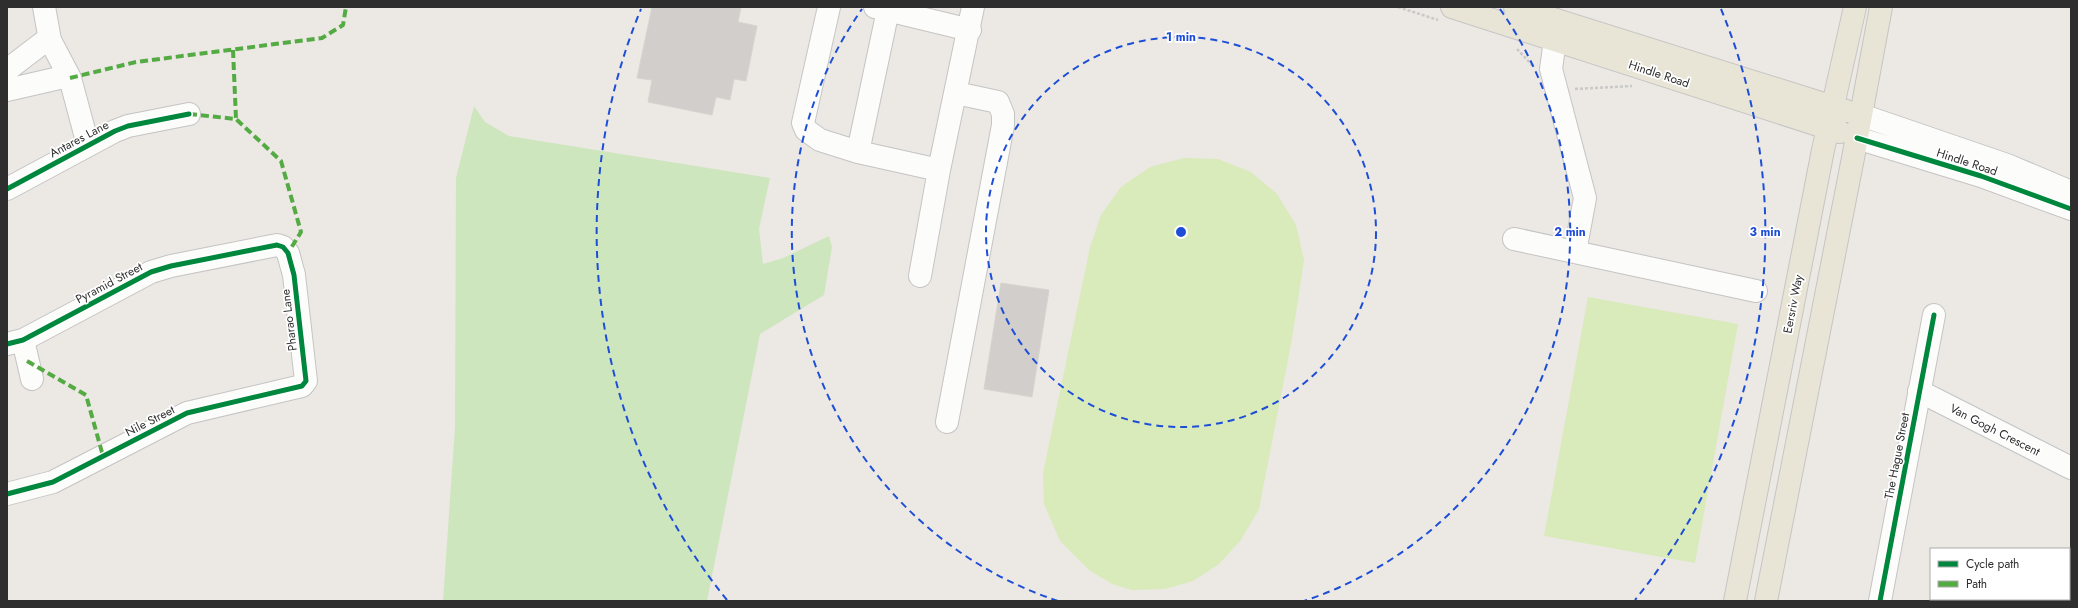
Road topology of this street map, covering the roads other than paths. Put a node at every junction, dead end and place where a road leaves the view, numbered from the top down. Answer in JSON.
{"nodes":[{"id":1,"x":44,"y":7,"type":"edge"},
{"id":2,"x":829,"y":7,"type":"edge"},
{"id":3,"x":973,"y":7,"type":"edge"},
{"id":4,"x":1515,"y":7,"type":"edge"},
{"id":5,"x":1856,"y":7,"type":"edge"},
{"id":6,"x":1881,"y":7,"type":"edge"},
{"id":7,"x":881,"y":8,"type":"edge"},
{"id":8,"x":1446,"y":14,"type":"edge"},
{"id":9,"x":970,"y":30,"type":"junction"},
{"id":10,"x":49,"y":38,"type":"junction"},
{"id":11,"x":1555,"y":40,"type":"junction"},
{"id":12,"x":7,"y":70,"type":"edge"},
{"id":13,"x":68,"y":76,"type":"junction"},
{"id":14,"x":7,"y":90,"type":"edge"},
{"id":15,"x":956,"y":93,"type":"junction"},
{"id":16,"x":1832,"y":107,"type":"junction"},
{"id":17,"x":189,"y":114,"type":"dead end"},
{"id":18,"x":1861,"y":116,"type":"junction"},
{"id":19,"x":1827,"y":128,"type":"junction"},
{"id":20,"x":1857,"y":138,"type":"junction"},
{"id":21,"x":88,"y":145,"type":"junction"},
{"id":22,"x":858,"y":152,"type":"junction"},
{"id":23,"x":939,"y":170,"type":"junction"},
{"id":24,"x":7,"y":189,"type":"edge"},
{"id":25,"x":2071,"y":192,"type":"edge"},
{"id":26,"x":2071,"y":209,"type":"edge"},
{"id":27,"x":1514,"y":239,"type":"dead end"},
{"id":28,"x":1575,"y":252,"type":"junction"},
{"id":29,"x":290,"y":258,"type":"joint"},
{"id":30,"x":920,"y":276,"type":"dead end"},
{"id":31,"x":1756,"y":291,"type":"dead end"},
{"id":32,"x":1934,"y":315,"type":"dead end"},
{"id":33,"x":15,"y":342,"type":"edge"},
{"id":34,"x":32,"y":380,"type":"dead end"},
{"id":35,"x":306,"y":381,"type":"joint"},
{"id":36,"x":1920,"y":391,"type":"junction"},
{"id":37,"x":947,"y":422,"type":"dead end"},
{"id":38,"x":2071,"y":468,"type":"edge"},
{"id":39,"x":7,"y":494,"type":"edge"},
{"id":40,"x":1735,"y":601,"type":"edge"},
{"id":41,"x":1766,"y":601,"type":"edge"},
{"id":42,"x":1880,"y":601,"type":"edge"}],
"edges":[{"from":1,"to":10,"type":"street"},
{"from":2,"to":22,"type":"street"},
{"from":3,"to":9,"type":"street"},
{"from":4,"to":16,"type":"main road","name":"Hindle Road"},
{"from":5,"to":16,"type":"main road","name":"Eersriv Way"},
{"from":6,"to":18,"type":"main road"},
{"from":7,"to":9,"type":"street"},
{"from":7,"to":22,"type":"street"},
{"from":8,"to":11,"type":"main road","name":"Hindle Road"},
{"from":9,"to":15,"type":"street"},
{"from":10,"to":12,"type":"street"},
{"from":10,"to":13,"type":"street"},
{"from":11,"to":19,"type":"main road","name":"Hindle Road"},
{"from":11,"to":28,"type":"street"},
{"from":13,"to":14,"type":"street"},
{"from":13,"to":21,"type":"street"},
{"from":15,"to":23,"type":"street"},
{"from":15,"to":37,"type":"street"},
{"from":16,"to":18,"type":"main road","name":"Hindle Road"},
{"from":16,"to":19,"type":"main road","name":"Eersriv Way"},
{"from":17,"to":21,"type":"street","name":"Antares Lane"},
{"from":18,"to":20,"type":"main road"},
{"from":18,"to":25,"type":"street","name":"Hindle Road"},
{"from":19,"to":20,"type":"main road","name":"Hindle Road"},
{"from":19,"to":40,"type":"main road","name":"Eersriv Way"},
{"from":20,"to":26,"type":"street","name":"Hindle Road"},
{"from":20,"to":41,"type":"main road"},
{"from":21,"to":24,"type":"street","name":"Antares Lane"},
{"from":22,"to":23,"type":"street"},
{"from":23,"to":30,"type":"street"},
{"from":27,"to":28,"type":"street"},
{"from":28,"to":31,"type":"street"},
{"from":29,"to":33,"type":"street","name":"Pyramid Street"},
{"from":29,"to":35,"type":"street","name":"Pharao Lane"},
{"from":32,"to":36,"type":"street","name":"The Hague Street"},
{"from":33,"to":34,"type":"street","name":"Pyramid Street"},
{"from":35,"to":39,"type":"street","name":"Nile Street"},
{"from":36,"to":38,"type":"street","name":"Van Gogh Crescent"},
{"from":36,"to":42,"type":"street","name":"The Hague Street"}]}
